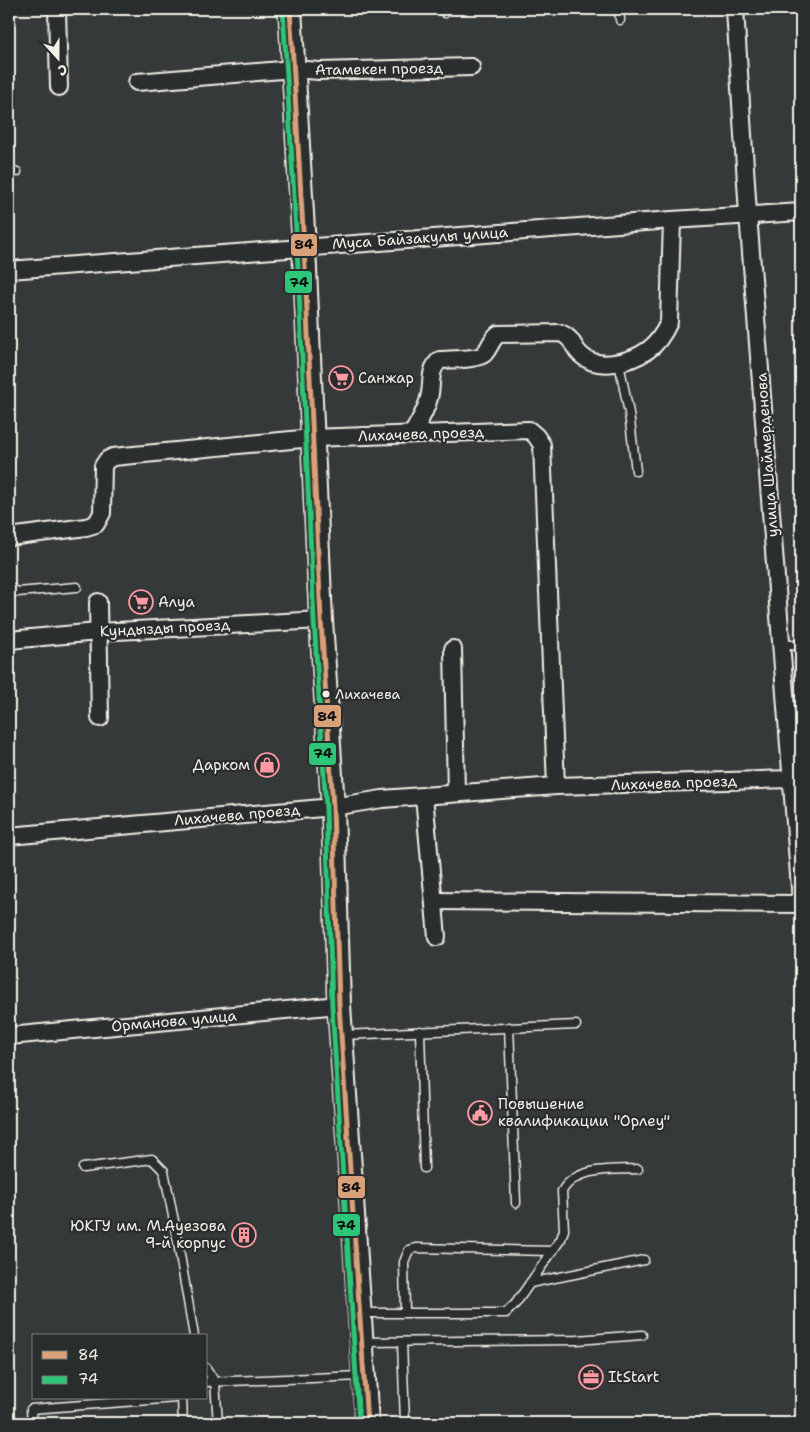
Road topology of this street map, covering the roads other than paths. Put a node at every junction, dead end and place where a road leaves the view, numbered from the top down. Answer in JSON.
{"nodes":[{"id":1,"x":57,"y":9,"type":"edge"},
{"id":2,"x":290,"y":9,"type":"edge"},
{"id":3,"x":619,"y":9,"type":"edge"},
{"id":4,"x":735,"y":9,"type":"edge"},
{"id":5,"x":620,"y":20,"type":"dead end"},
{"id":6,"x":471,"y":67,"type":"dead end"},
{"id":7,"x":294,"y":69,"type":"junction"},
{"id":8,"x":137,"y":82,"type":"dead end"},
{"id":9,"x":59,"y":87,"type":"dead end"},
{"id":10,"x":801,"y":212,"type":"edge"},
{"id":11,"x":748,"y":214,"type":"junction"},
{"id":12,"x":672,"y":220,"type":"junction"},
{"id":13,"x":304,"y":247,"type":"junction"},
{"id":14,"x":9,"y":270,"type":"edge"},
{"id":15,"x":618,"y":363,"type":"junction"},
{"id":16,"x":412,"y":434,"type":"junction"},
{"id":17,"x":312,"y":438,"type":"junction"},
{"id":18,"x":636,"y":471,"type":"dead end"},
{"id":19,"x":9,"y":536,"type":"edge"},
{"id":20,"x":9,"y":587,"type":"edge"},
{"id":21,"x":77,"y":587,"type":"dead end"},
{"id":22,"x":98,"y":602,"type":"dead end"},
{"id":23,"x":321,"y":620,"type":"junction"},
{"id":24,"x":98,"y":632,"type":"junction"},
{"id":25,"x":9,"y":640,"type":"edge"},
{"id":26,"x":781,"y":644,"type":"junction"},
{"id":27,"x":801,"y":646,"type":"edge"},
{"id":28,"x":453,"y":649,"type":"dead end"},
{"id":29,"x":100,"y":718,"type":"dead end"},
{"id":30,"x":792,"y":780,"type":"junction"},
{"id":31,"x":556,"y":786,"type":"junction"},
{"id":32,"x":456,"y":794,"type":"junction"},
{"id":33,"x":424,"y":796,"type":"junction"},
{"id":34,"x":334,"y":807,"type":"junction"},
{"id":35,"x":9,"y":836,"type":"edge"},
{"id":36,"x":434,"y":900,"type":"junction"},
{"id":37,"x":801,"y":902,"type":"edge"},
{"id":38,"x":437,"y":937,"type":"dead end"},
{"id":39,"x":339,"y":1006,"type":"junction"},
{"id":40,"x":576,"y":1025,"type":"dead end"},
{"id":41,"x":509,"y":1028,"type":"junction"},
{"id":42,"x":420,"y":1031,"type":"junction"},
{"id":43,"x":341,"y":1035,"type":"junction"},
{"id":44,"x":9,"y":1036,"type":"edge"},
{"id":45,"x":83,"y":1168,"type":"dead end"},
{"id":46,"x":424,"y":1168,"type":"dead end"},
{"id":47,"x":638,"y":1169,"type":"dead end"},
{"id":48,"x":516,"y":1203,"type":"dead end"},
{"id":49,"x":553,"y":1251,"type":"junction"},
{"id":50,"x":644,"y":1260,"type":"dead end"},
{"id":51,"x":530,"y":1283,"type":"junction"},
{"id":52,"x":405,"y":1312,"type":"junction"},
{"id":53,"x":360,"y":1313,"type":"junction"},
{"id":54,"x":194,"y":1334,"type":"edge"},
{"id":55,"x":642,"y":1335,"type":"dead end"},
{"id":56,"x":362,"y":1342,"type":"junction"},
{"id":57,"x":402,"y":1342,"type":"junction"},
{"id":58,"x":208,"y":1371,"type":"edge"},
{"id":59,"x":364,"y":1376,"type":"junction"},
{"id":60,"x":208,"y":1382,"type":"edge"},
{"id":61,"x":215,"y":1382,"type":"junction"},
{"id":62,"x":149,"y":1400,"type":"edge"},
{"id":63,"x":182,"y":1400,"type":"edge"},
{"id":64,"x":32,"y":1423,"type":"edge"},
{"id":65,"x":183,"y":1423,"type":"edge"},
{"id":66,"x":218,"y":1423,"type":"edge"},
{"id":67,"x":367,"y":1423,"type":"edge"},
{"id":68,"x":405,"y":1423,"type":"edge"}],
"edges":[{"from":1,"to":9,"type":"street"},
{"from":2,"to":7,"type":"main road"},
{"from":3,"to":5,"type":"lane"},
{"from":4,"to":11,"type":"street","name":"улица Шаймерденова"},
{"from":6,"to":7,"type":"street","name":"Атамекен проезд"},
{"from":7,"to":8,"type":"street","name":"Атамекен проезд"},
{"from":7,"to":13,"type":"main road"},
{"from":10,"to":11,"type":"street","name":"Муса Байзакулы улица"},
{"from":11,"to":12,"type":"street","name":"Муса Байзакулы улица"},
{"from":11,"to":26,"type":"street","name":"улица Шаймерденова"},
{"from":12,"to":13,"type":"street","name":"Муса Байзакулы улица"},
{"from":12,"to":15,"type":"street"},
{"from":13,"to":14,"type":"street","name":"Муса Байзакулы улица"},
{"from":13,"to":17,"type":"main road"},
{"from":15,"to":16,"type":"street"},
{"from":15,"to":18,"type":"lane"},
{"from":16,"to":17,"type":"street","name":"Лихачева проезд"},
{"from":16,"to":31,"type":"street","name":"Лихачева проезд"},
{"from":17,"to":19,"type":"street","name":"Лихачева проезд"},
{"from":17,"to":23,"type":"main road"},
{"from":20,"to":21,"type":"lane"},
{"from":22,"to":24,"type":"street"},
{"from":23,"to":24,"type":"street","name":"Кундызды проезд"},
{"from":23,"to":34,"type":"main road"},
{"from":24,"to":25,"type":"street","name":"Кундызды проезд"},
{"from":24,"to":29,"type":"street"},
{"from":26,"to":27,"type":"lane"},
{"from":26,"to":30,"type":"street","name":"улица Шаймерденова"},
{"from":28,"to":32,"type":"street"},
{"from":30,"to":31,"type":"street","name":"Лихачева проезд"},
{"from":30,"to":37,"type":"street","name":"улица Шаймерденова"},
{"from":31,"to":32,"type":"street","name":"Лихачева проезд"},
{"from":32,"to":33,"type":"street","name":"Лихачева проезд"},
{"from":33,"to":34,"type":"street","name":"Лихачева проезд"},
{"from":33,"to":36,"type":"street"},
{"from":34,"to":35,"type":"street","name":"Лихачева проезд"},
{"from":34,"to":39,"type":"main road"},
{"from":36,"to":37,"type":"street"},
{"from":36,"to":38,"type":"street"},
{"from":39,"to":43,"type":"main road"},
{"from":39,"to":44,"type":"street","name":"Орманова улица"},
{"from":40,"to":41,"type":"lane"},
{"from":41,"to":42,"type":"lane"},
{"from":41,"to":48,"type":"lane"},
{"from":42,"to":43,"type":"lane"},
{"from":42,"to":46,"type":"lane"},
{"from":43,"to":53,"type":"main road"},
{"from":45,"to":54,"type":"lane"},
{"from":47,"to":49,"type":"lane"},
{"from":49,"to":51,"type":"lane"},
{"from":49,"to":52,"type":"lane"},
{"from":50,"to":51,"type":"lane"},
{"from":51,"to":52,"type":"lane"},
{"from":52,"to":53,"type":"lane"},
{"from":53,"to":56,"type":"main road"},
{"from":55,"to":57,"type":"lane"},
{"from":56,"to":57,"type":"lane"},
{"from":56,"to":59,"type":"main road"},
{"from":57,"to":68,"type":"lane"},
{"from":58,"to":61,"type":"lane"},
{"from":59,"to":61,"type":"lane"},
{"from":59,"to":67,"type":"main road"},
{"from":60,"to":61,"type":"lane"},
{"from":61,"to":66,"type":"lane"},
{"from":62,"to":64,"type":"lane"},
{"from":63,"to":65,"type":"lane"}]}
